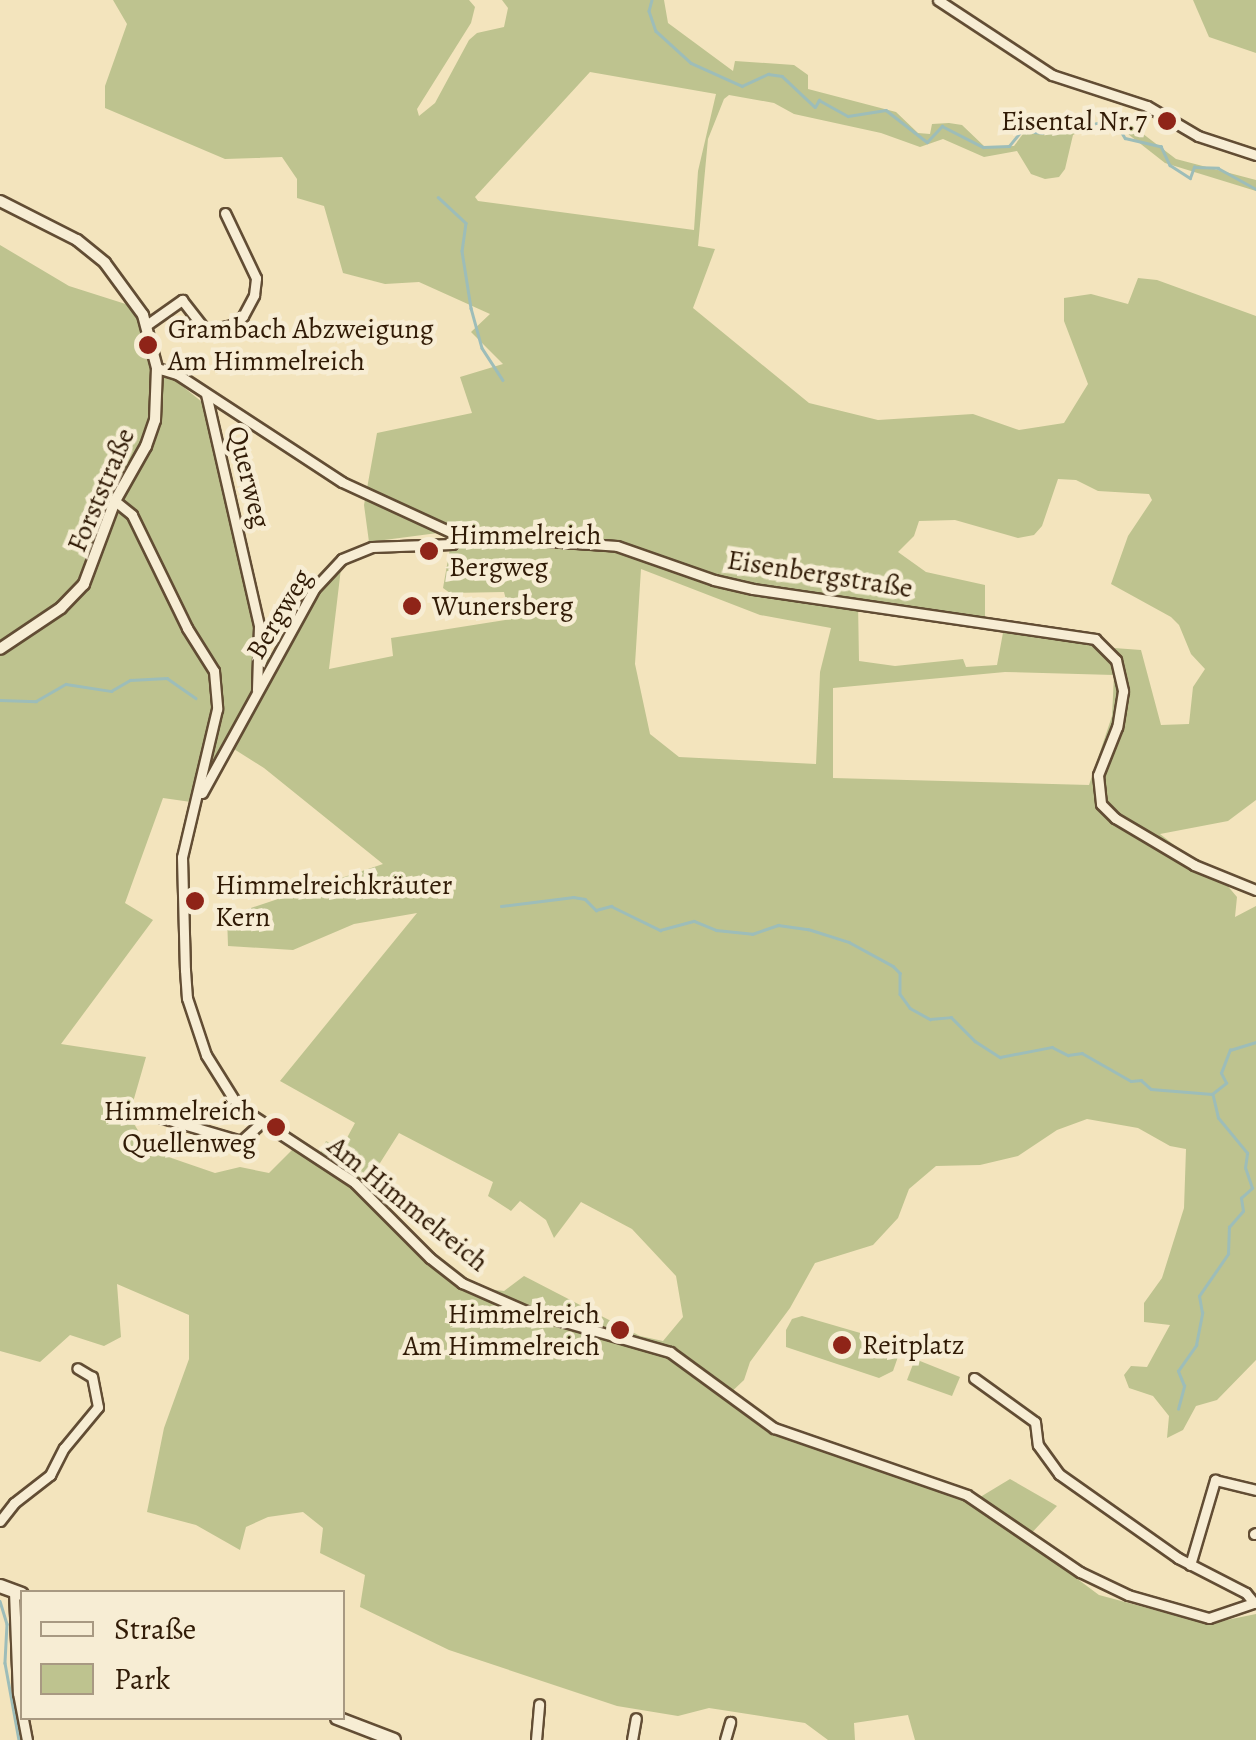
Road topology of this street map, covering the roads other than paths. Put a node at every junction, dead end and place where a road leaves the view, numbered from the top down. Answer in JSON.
{"nodes":[{"id":1,"x":938,"y":0,"type":"edge"},
{"id":2,"x":1256,"y":155,"type":"edge"},
{"id":3,"x":0,"y":201,"type":"edge"},
{"id":4,"x":226,"y":213,"type":"dead end"},
{"id":5,"x":148,"y":324,"type":"junction"},
{"id":6,"x":157,"y":368,"type":"junction"},
{"id":7,"x":206,"y":394,"type":"junction"},
{"id":8,"x":114,"y":501,"type":"junction"},
{"id":9,"x":456,"y":535,"type":"junction"},
{"id":10,"x":0,"y":649,"type":"edge"},
{"id":11,"x":257,"y":690,"type":"junction"},
{"id":12,"x":198,"y":800,"type":"junction"},
{"id":13,"x":1256,"y":890,"type":"edge"},
{"id":14,"x":149,"y":1114,"type":"dead end"},
{"id":15,"x":260,"y":1124,"type":"junction"},
{"id":16,"x":77,"y":1368,"type":"dead end"},
{"id":17,"x":974,"y":1378,"type":"dead end"},
{"id":18,"x":1256,"y":1490,"type":"edge"},
{"id":19,"x":0,"y":1521,"type":"edge"},
{"id":20,"x":1190,"y":1565,"type":"junction"},
{"id":21,"x":0,"y":1586,"type":"edge"},
{"id":22,"x":18,"y":1593,"type":"edge"},
{"id":23,"x":1255,"y":1603,"type":"edge"},
{"id":24,"x":20,"y":1702,"type":"edge"},
{"id":25,"x":539,"y":1704,"type":"dead end"},
{"id":26,"x":636,"y":1718,"type":"dead end"},
{"id":27,"x":342,"y":1720,"type":"edge"},
{"id":28,"x":730,"y":1722,"type":"dead end"},
{"id":29,"x":394,"y":1740,"type":"edge"},
{"id":30,"x":536,"y":1740,"type":"edge"},
{"id":31,"x":632,"y":1740,"type":"edge"},
{"id":32,"x":725,"y":1740,"type":"edge"}],
"edges":[{"from":1,"to":2,"type":"street"},
{"from":3,"to":5,"type":"street","name":"Forststraße"},
{"from":4,"to":5,"type":"street"},
{"from":5,"to":6,"type":"street","name":"Forststraße"},
{"from":6,"to":7,"type":"street","name":"Eisenbergstraße"},
{"from":6,"to":8,"type":"street","name":"Forststraße"},
{"from":7,"to":9,"type":"street","name":"Eisenbergstraße"},
{"from":7,"to":11,"type":"street","name":"Querweg"},
{"from":8,"to":10,"type":"street","name":"Forststraße"},
{"from":8,"to":12,"type":"street","name":"Am Himmelreich"},
{"from":9,"to":11,"type":"street","name":"Bergweg"},
{"from":9,"to":13,"type":"street","name":"Eisenbergstraße"},
{"from":11,"to":12,"type":"street","name":"Bergweg"},
{"from":12,"to":15,"type":"street","name":"Am Himmelreich"},
{"from":14,"to":15,"type":"street"},
{"from":15,"to":23,"type":"street","name":"Am Himmelreich"},
{"from":16,"to":19,"type":"street"},
{"from":17,"to":20,"type":"street","name":"Am Himmelreich"},
{"from":18,"to":20,"type":"street"},
{"from":20,"to":23,"type":"street","name":"Am Himmelreich"},
{"from":21,"to":22,"type":"main road"},
{"from":22,"to":24,"type":"street"},
{"from":25,"to":30,"type":"street"},
{"from":26,"to":31,"type":"street"},
{"from":27,"to":29,"type":"main road"},
{"from":28,"to":32,"type":"street"}]}
